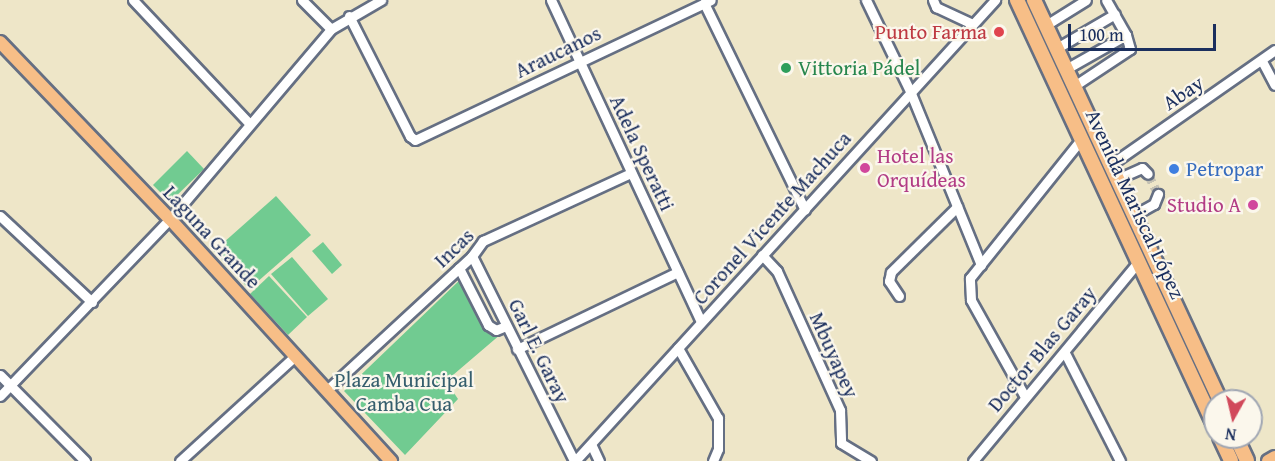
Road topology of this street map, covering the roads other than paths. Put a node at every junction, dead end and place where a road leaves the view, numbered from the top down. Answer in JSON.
{"nodes":[{"id":1,"x":133,"y":0,"type":"edge"},
{"id":2,"x":302,"y":0,"type":"edge"},
{"id":3,"x":381,"y":0,"type":"edge"},
{"id":4,"x":550,"y":0,"type":"edge"},
{"id":5,"x":866,"y":0,"type":"edge"},
{"id":6,"x":933,"y":0,"type":"edge"},
{"id":7,"x":995,"y":0,"type":"edge"},
{"id":8,"x":1017,"y":0,"type":"edge"},
{"id":9,"x":1034,"y":0,"type":"edge"},
{"id":10,"x":1086,"y":0,"type":"edge"},
{"id":11,"x":1106,"y":0,"type":"edge"},
{"id":12,"x":708,"y":2,"type":"edge"},
{"id":13,"x":1114,"y":14,"type":"junction"},
{"id":14,"x":349,"y":16,"type":"junction"},
{"id":15,"x":972,"y":24,"type":"junction"},
{"id":16,"x":1046,"y":25,"type":"junction"},
{"id":17,"x":331,"y":29,"type":"junction"},
{"id":18,"x":1126,"y":35,"type":"junction"},
{"id":19,"x":0,"y":42,"type":"edge"},
{"id":20,"x":1057,"y":48,"type":"junction"},
{"id":21,"x":1275,"y":50,"type":"edge"},
{"id":22,"x":579,"y":61,"type":"junction"},
{"id":23,"x":1262,"y":62,"type":"junction"},
{"id":24,"x":1066,"y":69,"type":"junction"},
{"id":25,"x":1275,"y":85,"type":"edge"},
{"id":26,"x":1074,"y":86,"type":"junction"},
{"id":27,"x":910,"y":91,"type":"junction"},
{"id":28,"x":250,"y":124,"type":"junction"},
{"id":29,"x":1082,"y":138,"type":"junction"},
{"id":30,"x":1110,"y":165,"type":"junction"},
{"id":31,"x":631,"y":173,"type":"junction"},
{"id":32,"x":1148,"y":174,"type":"dead end"},
{"id":33,"x":1117,"y":179,"type":"junction"},
{"id":34,"x":1158,"y":194,"type":"dead end"},
{"id":35,"x":957,"y":207,"type":"junction"},
{"id":36,"x":805,"y":210,"type":"junction"},
{"id":37,"x":1134,"y":215,"type":"junction"},
{"id":38,"x":0,"y":216,"type":"edge"},
{"id":39,"x":170,"y":219,"type":"junction"},
{"id":40,"x":762,"y":255,"type":"junction"},
{"id":41,"x":472,"y":256,"type":"junction"},
{"id":42,"x":1138,"y":262,"type":"junction"},
{"id":43,"x":981,"y":266,"type":"junction"},
{"id":44,"x":459,"y":268,"type":"junction"},
{"id":45,"x":678,"y":272,"type":"junction"},
{"id":46,"x":899,"y":296,"type":"dead end"},
{"id":47,"x":92,"y":303,"type":"junction"},
{"id":48,"x":701,"y":322,"type":"junction"},
{"id":49,"x":506,"y":326,"type":"junction"},
{"id":50,"x":678,"y":348,"type":"junction"},
{"id":51,"x":517,"y":349,"type":"junction"},
{"id":52,"x":1065,"y":353,"type":"junction"},
{"id":53,"x":295,"y":357,"type":"junction"},
{"id":54,"x":0,"y":375,"type":"edge"},
{"id":55,"x":11,"y":385,"type":"junction"},
{"id":56,"x":328,"y":389,"type":"junction"},
{"id":57,"x":1214,"y":389,"type":"edge"},
{"id":58,"x":1024,"y":395,"type":"junction"},
{"id":59,"x":0,"y":396,"type":"edge"},
{"id":60,"x":1203,"y":400,"type":"edge"},
{"id":61,"x":591,"y":444,"type":"junction"},
{"id":62,"x":1275,"y":457,"type":"edge"},
{"id":63,"x":85,"y":461,"type":"edge"},
{"id":64,"x":180,"y":461,"type":"edge"},
{"id":65,"x":391,"y":461,"type":"edge"},
{"id":66,"x":574,"y":461,"type":"edge"},
{"id":67,"x":599,"y":461,"type":"edge"},
{"id":68,"x":713,"y":461,"type":"edge"},
{"id":69,"x":871,"y":461,"type":"edge"},
{"id":70,"x":973,"y":461,"type":"edge"},
{"id":71,"x":1120,"y":461,"type":"edge"},
{"id":72,"x":1268,"y":461,"type":"edge"}],
"edges":[{"from":1,"to":28,"type":"street"},
{"from":2,"to":17,"type":"street"},
{"from":3,"to":14,"type":"street"},
{"from":4,"to":22,"type":"street","name":"Adela Speratti"},
{"from":5,"to":27,"type":"street"},
{"from":6,"to":15,"type":"street"},
{"from":7,"to":15,"type":"street","name":"Coronel Vicente Machuca"},
{"from":8,"to":29,"type":"highway","name":"Avenida Mariscal López"},
{"from":9,"to":16,"type":"highway","name":"Avenida Mariscal López"},
{"from":10,"to":16,"type":"street"},
{"from":11,"to":13,"type":"street"},
{"from":12,"to":22,"type":"street","name":"Araucanos"},
{"from":12,"to":36,"type":"street"},
{"from":13,"to":18,"type":"street"},
{"from":13,"to":20,"type":"street"},
{"from":14,"to":17,"type":"street"},
{"from":14,"to":22,"type":"street","name":"Araucanos"},
{"from":15,"to":27,"type":"street","name":"Coronel Vicente Machuca"},
{"from":16,"to":20,"type":"highway","name":"Avenida Mariscal López"},
{"from":17,"to":28,"type":"street"},
{"from":18,"to":24,"type":"street"},
{"from":18,"to":26,"type":"street"},
{"from":19,"to":39,"type":"main road","name":"Laguna Grande"},
{"from":20,"to":24,"type":"highway","name":"Avenida Mariscal López"},
{"from":21,"to":23,"type":"street","name":"Abay"},
{"from":22,"to":31,"type":"street","name":"Adela Speratti"},
{"from":23,"to":25,"type":"street"},
{"from":23,"to":30,"type":"street","name":"Abay"},
{"from":24,"to":26,"type":"highway","name":"Avenida Mariscal López"},
{"from":26,"to":30,"type":"highway","name":"Avenida Mariscal López"},
{"from":27,"to":35,"type":"street"},
{"from":27,"to":36,"type":"street","name":"Coronel Vicente Machuca"},
{"from":28,"to":39,"type":"street"},
{"from":29,"to":42,"type":"highway","name":"Avenida Mariscal López"},
{"from":29,"to":43,"type":"street"},
{"from":30,"to":33,"type":"highway","name":"Avenida Mariscal López"},
{"from":31,"to":41,"type":"street","name":"Incas"},
{"from":31,"to":45,"type":"street","name":"Adela Speratti"},
{"from":32,"to":33,"type":"street"},
{"from":33,"to":37,"type":"highway","name":"Avenida Mariscal López"},
{"from":34,"to":37,"type":"street"},
{"from":35,"to":43,"type":"street"},
{"from":35,"to":46,"type":"street"},
{"from":36,"to":40,"type":"street","name":"Coronel Vicente Machuca"},
{"from":37,"to":57,"type":"highway","name":"Avenida Mariscal López"},
{"from":38,"to":47,"type":"street"},
{"from":39,"to":47,"type":"street"},
{"from":39,"to":53,"type":"main road","name":"Laguna Grande"},
{"from":40,"to":48,"type":"street","name":"Coronel Vicente Machuca"},
{"from":40,"to":69,"type":"street","name":"Mbuyapey"},
{"from":41,"to":44,"type":"street","name":"Incas"},
{"from":41,"to":49,"type":"street","name":"Garl E. Garay"},
{"from":42,"to":52,"type":"street","name":"Doctor Blas Garay"},
{"from":42,"to":60,"type":"highway","name":"Avenida Mariscal López"},
{"from":43,"to":58,"type":"street"},
{"from":44,"to":49,"type":"street"},
{"from":44,"to":56,"type":"street","name":"Incas"},
{"from":45,"to":48,"type":"street","name":"Adela Speratti"},
{"from":45,"to":51,"type":"street"},
{"from":47,"to":55,"type":"street"},
{"from":48,"to":50,"type":"street","name":"Coronel Vicente Machuca"},
{"from":49,"to":51,"type":"street","name":"Garl E. Garay"},
{"from":50,"to":61,"type":"street","name":"Coronel Vicente Machuca"},
{"from":50,"to":68,"type":"street"},
{"from":51,"to":66,"type":"street","name":"Garl E. Garay"},
{"from":52,"to":58,"type":"street","name":"Doctor Blas Garay"},
{"from":52,"to":71,"type":"street"},
{"from":53,"to":56,"type":"main road","name":"Laguna Grande"},
{"from":53,"to":64,"type":"street"},
{"from":54,"to":55,"type":"street"},
{"from":55,"to":59,"type":"street"},
{"from":55,"to":63,"type":"street"},
{"from":56,"to":65,"type":"main road","name":"Laguna Grande"},
{"from":58,"to":70,"type":"street","name":"Doctor Blas Garay"},
{"from":61,"to":66,"type":"street","name":"Coronel Vicente Machuca"},
{"from":61,"to":67,"type":"street"},
{"from":62,"to":72,"type":"main road"}]}
